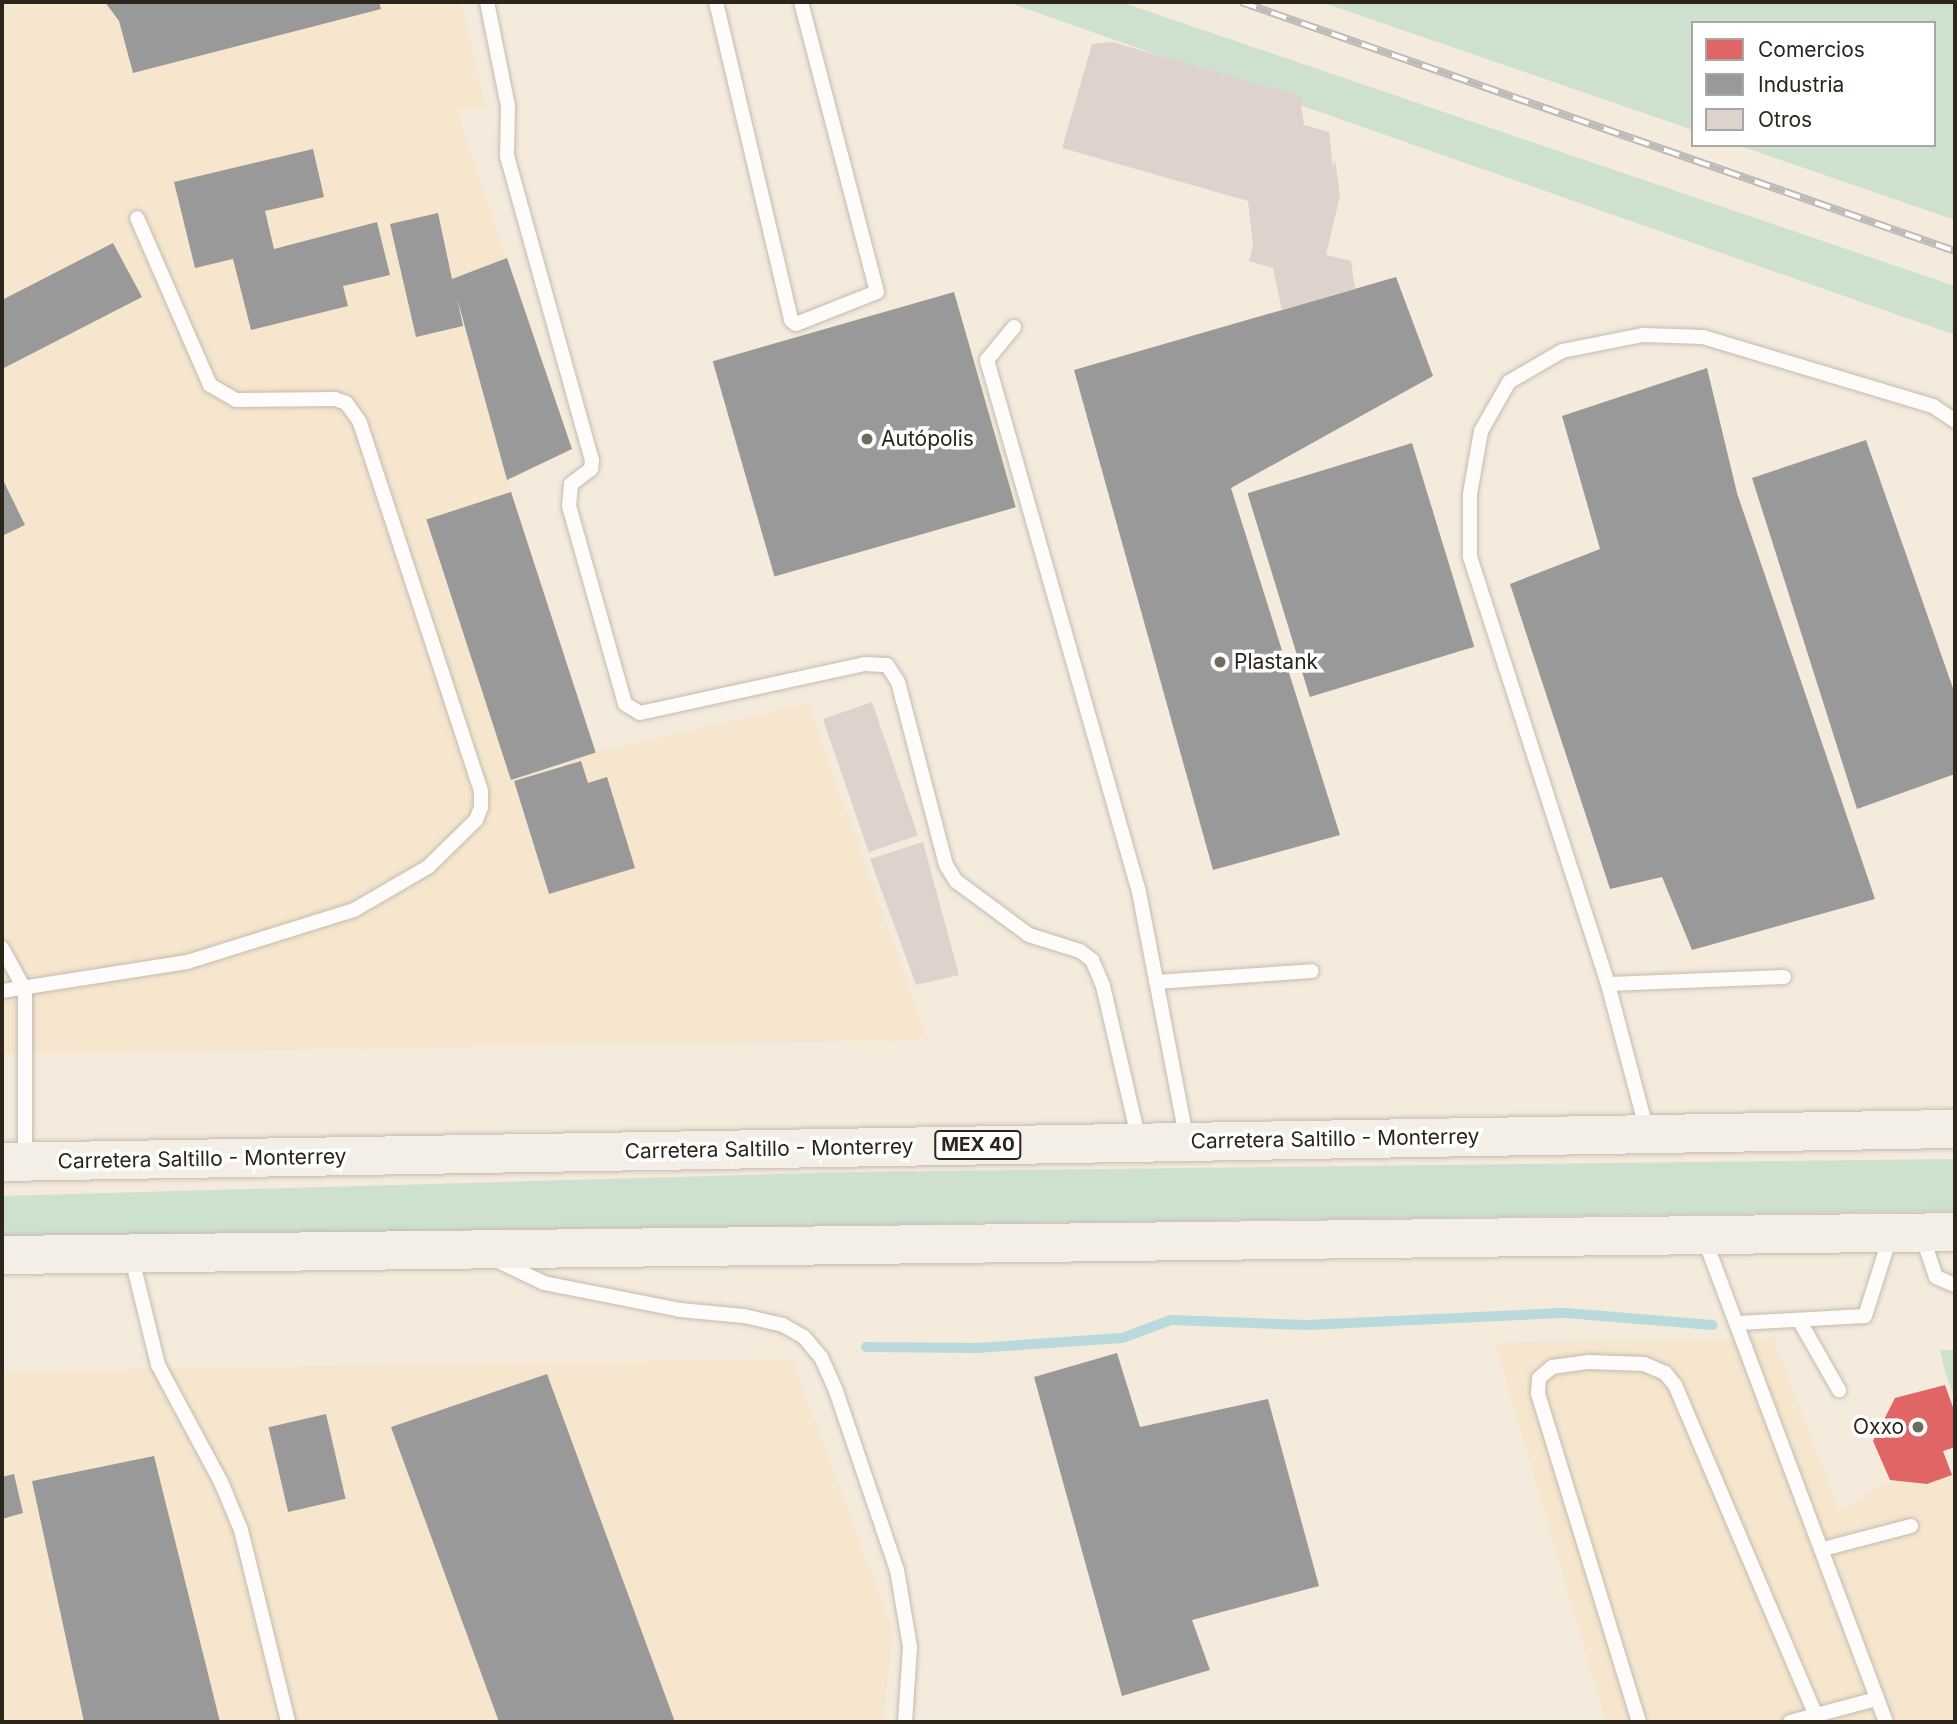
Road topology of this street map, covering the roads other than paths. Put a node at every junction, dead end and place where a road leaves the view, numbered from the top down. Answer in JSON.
{"nodes":[{"id":1,"x":487,"y":2,"type":"edge"},
{"id":2,"x":716,"y":2,"type":"edge"},
{"id":3,"x":801,"y":2,"type":"edge"},
{"id":4,"x":137,"y":218,"type":"dead end"},
{"id":5,"x":1014,"y":327,"type":"dead end"},
{"id":6,"x":1955,"y":421,"type":"edge"},
{"id":7,"x":2,"y":948,"type":"edge"},
{"id":8,"x":1312,"y":971,"type":"dead end"},
{"id":9,"x":1784,"y":977,"type":"dead end"},
{"id":10,"x":1156,"y":982,"type":"junction"},
{"id":11,"x":1608,"y":984,"type":"junction"},
{"id":12,"x":25,"y":990,"type":"junction"},
{"id":13,"x":2,"y":991,"type":"edge"},
{"id":14,"x":1955,"y":1129,"type":"edge"},
{"id":15,"x":1648,"y":1134,"type":"junction"},
{"id":16,"x":1188,"y":1142,"type":"junction"},
{"id":17,"x":1139,"y":1143,"type":"junction"},
{"id":18,"x":13,"y":1162,"type":"edge"},
{"id":19,"x":1922,"y":1232,"type":"edge"},
{"id":20,"x":1702,"y":1234,"type":"junction"},
{"id":21,"x":474,"y":1249,"type":"junction"},
{"id":22,"x":131,"y":1253,"type":"junction"},
{"id":23,"x":2,"y":1255,"type":"edge"},
{"id":24,"x":1955,"y":1285,"type":"edge"},
{"id":25,"x":1799,"y":1320,"type":"junction"},
{"id":26,"x":1739,"y":1323,"type":"junction"},
{"id":27,"x":1839,"y":1390,"type":"dead end"},
{"id":28,"x":1911,"y":1526,"type":"dead end"},
{"id":29,"x":1823,"y":1549,"type":"junction"},
{"id":30,"x":1876,"y":1699,"type":"junction"},
{"id":31,"x":1816,"y":1716,"type":"junction"},
{"id":32,"x":288,"y":1722,"type":"edge"},
{"id":33,"x":905,"y":1722,"type":"edge"},
{"id":34,"x":1639,"y":1722,"type":"edge"},
{"id":35,"x":1790,"y":1722,"type":"edge"},
{"id":36,"x":1886,"y":1722,"type":"edge"}],
"edges":[{"from":1,"to":17,"type":"lane"},
{"from":2,"to":3,"type":"lane"},
{"from":4,"to":12,"type":"lane"},
{"from":5,"to":10,"type":"lane"},
{"from":6,"to":11,"type":"lane"},
{"from":7,"to":12,"type":"lane"},
{"from":8,"to":10,"type":"lane"},
{"from":9,"to":11,"type":"lane"},
{"from":10,"to":16,"type":"lane"},
{"from":11,"to":15,"type":"lane"},
{"from":12,"to":13,"type":"lane"},
{"from":12,"to":18,"type":"lane"},
{"from":14,"to":15,"type":"main road","name":"Carretera Saltillo - Monterrey","number":"MEX 40"},
{"from":15,"to":16,"type":"main road","name":"Carretera Saltillo - Monterrey","number":"MEX 40"},
{"from":16,"to":17,"type":"main road","name":"Carretera Saltillo - Monterrey","number":"MEX 40"},
{"from":17,"to":18,"type":"main road","name":"Carretera Saltillo - Monterrey","number":"MEX 40"},
{"from":19,"to":20,"type":"main road"},
{"from":19,"to":24,"type":"lane"},
{"from":19,"to":25,"type":"lane"},
{"from":20,"to":21,"type":"main road"},
{"from":20,"to":26,"type":"lane"},
{"from":21,"to":22,"type":"main road"},
{"from":21,"to":33,"type":"lane"},
{"from":22,"to":23,"type":"main road"},
{"from":22,"to":32,"type":"lane"},
{"from":25,"to":26,"type":"lane"},
{"from":25,"to":27,"type":"lane"},
{"from":26,"to":29,"type":"lane"},
{"from":28,"to":29,"type":"lane"},
{"from":29,"to":30,"type":"lane"},
{"from":30,"to":31,"type":"lane"},
{"from":30,"to":36,"type":"lane"},
{"from":31,"to":34,"type":"lane"},
{"from":31,"to":35,"type":"lane"}]}
